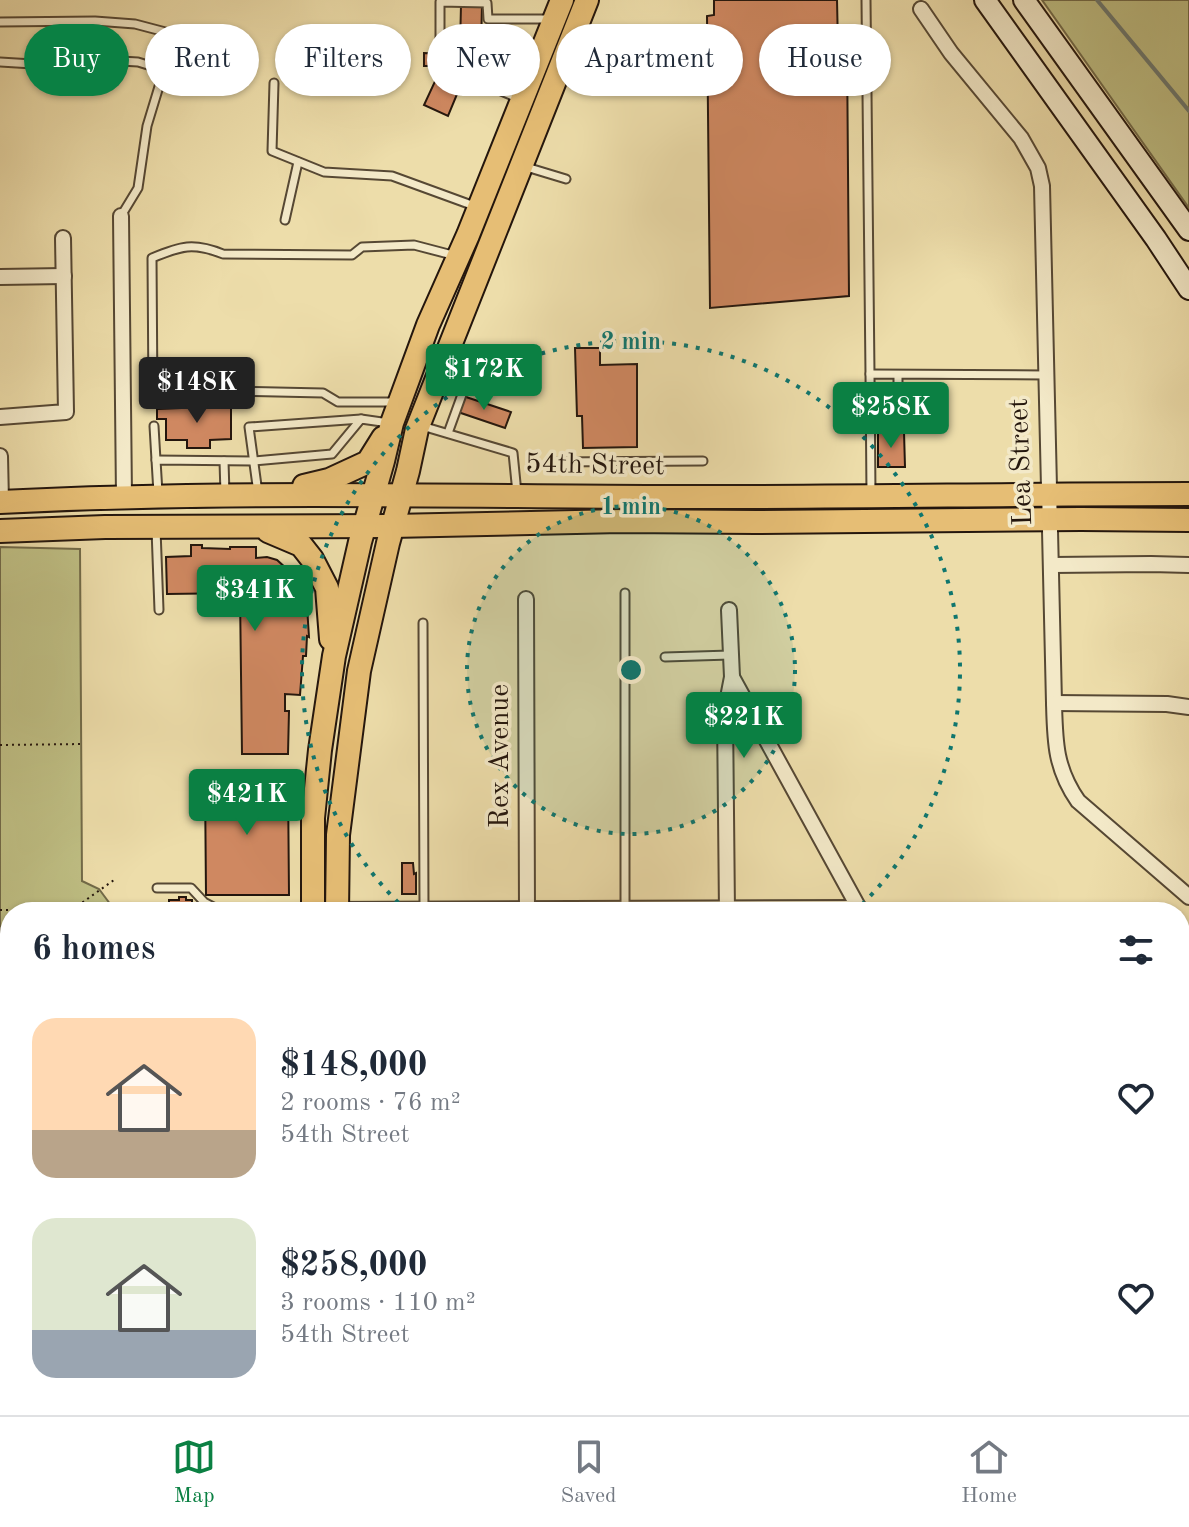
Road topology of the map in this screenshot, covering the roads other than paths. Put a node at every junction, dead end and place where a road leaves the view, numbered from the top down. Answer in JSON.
{"nodes":[{"id":1,"x":587,"y":0,"type":"edge"},
{"id":2,"x":866,"y":0,"type":"edge"},
{"id":3,"x":985,"y":0,"type":"edge"},
{"id":4,"x":1024,"y":0,"type":"edge"},
{"id":5,"x":559,"y":9,"type":"edge"},
{"id":6,"x":921,"y":9,"type":"dead end"},
{"id":7,"x":0,"y":22,"type":"edge"},
{"id":8,"x":440,"y":24,"type":"edge"},
{"id":9,"x":145,"y":27,"type":"edge"},
{"id":10,"x":0,"y":62,"type":"edge"},
{"id":11,"x":274,"y":83,"type":"dead end"},
{"id":12,"x":513,"y":96,"type":"edge"},
{"id":13,"x":522,"y":100,"type":"junction"},
{"id":14,"x":298,"y":162,"type":"junction"},
{"id":15,"x":521,"y":165,"type":"junction"},
{"id":16,"x":566,"y":179,"type":"dead end"},
{"id":17,"x":479,"y":207,"type":"junction"},
{"id":18,"x":121,"y":216,"type":"joint"},
{"id":19,"x":285,"y":220,"type":"dead end"},
{"id":20,"x":1189,"y":230,"type":"edge"},
{"id":21,"x":63,"y":238,"type":"dead end"},
{"id":22,"x":458,"y":257,"type":"junction"},
{"id":23,"x":64,"y":276,"type":"junction"},
{"id":24,"x":0,"y":277,"type":"edge"},
{"id":25,"x":1189,"y":289,"type":"edge"},
{"id":26,"x":501,"y":352,"type":"dead end"},
{"id":27,"x":444,"y":358,"type":"junction"},
{"id":28,"x":472,"y":367,"type":"junction"},
{"id":29,"x":870,"y":374,"type":"junction"},
{"id":30,"x":898,"y":375,"type":"junction"},
{"id":31,"x":1046,"y":375,"type":"junction"},
{"id":32,"x":519,"y":384,"type":"dead end"},
{"id":33,"x":898,"y":410,"type":"dead end"},
{"id":34,"x":396,"y":413,"type":"junction"},
{"id":35,"x":0,"y":417,"type":"edge"},
{"id":36,"x":361,"y":419,"type":"junction"},
{"id":37,"x":419,"y":425,"type":"junction"},
{"id":38,"x":154,"y":426,"type":"dead end"},
{"id":39,"x":448,"y":433,"type":"junction"},
{"id":40,"x":0,"y":456,"type":"edge"},
{"id":41,"x":156,"y":460,"type":"junction"},
{"id":42,"x":224,"y":461,"type":"junction"},
{"id":43,"x":253,"y":461,"type":"junction"},
{"id":44,"x":703,"y":461,"type":"dead end"},
{"id":45,"x":551,"y":462,"type":"dead end"},
{"id":46,"x":1189,"y":494,"type":"edge"},
{"id":47,"x":258,"y":495,"type":"junction"},
{"id":48,"x":374,"y":495,"type":"junction"},
{"id":49,"x":401,"y":495,"type":"junction"},
{"id":50,"x":1048,"y":495,"type":"junction"},
{"id":51,"x":158,"y":496,"type":"junction"},
{"id":52,"x":225,"y":496,"type":"junction"},
{"id":53,"x":517,"y":496,"type":"junction"},
{"id":54,"x":124,"y":497,"type":"junction"},
{"id":55,"x":703,"y":497,"type":"junction"},
{"id":56,"x":871,"y":497,"type":"junction"},
{"id":57,"x":1,"y":502,"type":"edge"},
{"id":58,"x":1049,"y":520,"type":"junction"},
{"id":59,"x":1189,"y":520,"type":"edge"},
{"id":60,"x":655,"y":521,"type":"junction"},
{"id":61,"x":364,"y":526,"type":"junction"},
{"id":62,"x":392,"y":526,"type":"junction"},
{"id":63,"x":156,"y":527,"type":"junction"},
{"id":64,"x":255,"y":527,"type":"junction"},
{"id":65,"x":0,"y":531,"type":"edge"},
{"id":66,"x":1052,"y":565,"type":"junction"},
{"id":67,"x":1189,"y":565,"type":"edge"},
{"id":68,"x":625,"y":593,"type":"dead end"},
{"id":69,"x":526,"y":599,"type":"dead end"},
{"id":70,"x":159,"y":610,"type":"dead end"},
{"id":71,"x":729,"y":610,"type":"dead end"},
{"id":72,"x":423,"y":623,"type":"dead end"},
{"id":73,"x":730,"y":655,"type":"junction"},
{"id":74,"x":334,"y":656,"type":"junction"},
{"id":75,"x":665,"y":657,"type":"dead end"},
{"id":76,"x":732,"y":677,"type":"junction"},
{"id":77,"x":1054,"y":703,"type":"junction"},
{"id":78,"x":1189,"y":707,"type":"edge"},
{"id":79,"x":157,"y":888,"type":"dead end"},
{"id":80,"x":1189,"y":897,"type":"edge"},
{"id":81,"x":204,"y":902,"type":"edge"},
{"id":82,"x":308,"y":902,"type":"edge"},
{"id":83,"x":337,"y":902,"type":"edge"},
{"id":84,"x":424,"y":902,"type":"edge"},
{"id":85,"x":527,"y":902,"type":"edge"},
{"id":86,"x":625,"y":902,"type":"edge"},
{"id":87,"x":727,"y":902,"type":"edge"},
{"id":88,"x":856,"y":902,"type":"edge"}],
"edges":[{"from":1,"to":15,"type":"main road"},
{"from":2,"to":29,"type":"lane"},
{"from":3,"to":25,"type":"main road"},
{"from":4,"to":20,"type":"main road"},
{"from":5,"to":8,"type":"lane"},
{"from":5,"to":13,"type":"main road"},
{"from":6,"to":31,"type":"street","name":"Lea Street"},
{"from":7,"to":9,"type":"lane"},
{"from":10,"to":18,"type":"lane"},
{"from":11,"to":14,"type":"lane"},
{"from":12,"to":13,"type":"lane"},
{"from":13,"to":17,"type":"main road"},
{"from":14,"to":17,"type":"lane"},
{"from":14,"to":19,"type":"lane"},
{"from":15,"to":16,"type":"lane"},
{"from":15,"to":27,"type":"main road"},
{"from":17,"to":22,"type":"main road"},
{"from":18,"to":54,"type":"street"},
{"from":21,"to":23,"type":"street"},
{"from":22,"to":34,"type":"main road"},
{"from":22,"to":34,"type":"lane"},
{"from":23,"to":24,"type":"street"},
{"from":23,"to":35,"type":"street"},
{"from":26,"to":28,"type":"lane"},
{"from":27,"to":28,"type":"lane"},
{"from":27,"to":37,"type":"main road"},
{"from":28,"to":32,"type":"lane"},
{"from":28,"to":39,"type":"lane"},
{"from":29,"to":30,"type":"lane"},
{"from":29,"to":56,"type":"lane"},
{"from":30,"to":31,"type":"lane"},
{"from":30,"to":33,"type":"lane"},
{"from":31,"to":50,"type":"street","name":"Lea Street"},
{"from":34,"to":36,"type":"lane"},
{"from":34,"to":47,"type":"main road"},
{"from":34,"to":48,"type":"main road"},
{"from":36,"to":43,"type":"lane"},
{"from":36,"to":43,"type":"lane"},
{"from":37,"to":39,"type":"lane"},
{"from":37,"to":49,"type":"main road"},
{"from":38,"to":41,"type":"lane"},
{"from":39,"to":53,"type":"lane"},
{"from":40,"to":57,"type":"street"},
{"from":41,"to":42,"type":"lane"},
{"from":41,"to":51,"type":"lane"},
{"from":42,"to":43,"type":"lane"},
{"from":42,"to":52,"type":"lane"},
{"from":43,"to":47,"type":"lane"},
{"from":44,"to":45,"type":"lane"},
{"from":46,"to":50,"type":"main road","name":"54th Street"},
{"from":47,"to":48,"type":"main road","name":"54th Street"},
{"from":47,"to":52,"type":"main road","name":"54th Street"},
{"from":48,"to":49,"type":"main road","name":"54th Street"},
{"from":48,"to":61,"type":"main road"},
{"from":49,"to":53,"type":"main road","name":"54th Street"},
{"from":49,"to":62,"type":"main road"},
{"from":50,"to":56,"type":"main road","name":"54th Street"},
{"from":50,"to":58,"type":"street","name":"Lea Street"},
{"from":51,"to":52,"type":"main road","name":"54th Street"},
{"from":51,"to":54,"type":"main road","name":"54th Street"},
{"from":53,"to":55,"type":"main road","name":"54th Street"},
{"from":54,"to":57,"type":"main road","name":"54th Street"},
{"from":55,"to":56,"type":"main road","name":"54th Street"},
{"from":55,"to":60,"type":"main road"},
{"from":58,"to":59,"type":"main road","name":"54th Street"},
{"from":58,"to":60,"type":"main road","name":"54th Street"},
{"from":58,"to":66,"type":"street","name":"Lea Street"},
{"from":60,"to":62,"type":"main road","name":"54th Street"},
{"from":61,"to":62,"type":"main road","name":"54th Street"},
{"from":61,"to":64,"type":"main road","name":"54th Street"},
{"from":61,"to":74,"type":"main road"},
{"from":62,"to":83,"type":"main road"},
{"from":63,"to":64,"type":"main road","name":"54th Street"},
{"from":63,"to":65,"type":"main road","name":"54th Street"},
{"from":63,"to":70,"type":"lane"},
{"from":64,"to":74,"type":"main road"},
{"from":66,"to":67,"type":"street"},
{"from":66,"to":77,"type":"street","name":"Lea Street"},
{"from":68,"to":86,"type":"lane"},
{"from":69,"to":85,"type":"street","name":"Rex Avenue"},
{"from":71,"to":73,"type":"street"},
{"from":72,"to":84,"type":"lane"},
{"from":73,"to":75,"type":"lane"},
{"from":73,"to":76,"type":"street"},
{"from":74,"to":82,"type":"main road"},
{"from":76,"to":87,"type":"street"},
{"from":76,"to":88,"type":"street"},
{"from":77,"to":78,"type":"street"},
{"from":77,"to":80,"type":"street","name":"Lea Street"},
{"from":79,"to":81,"type":"lane"}]}
